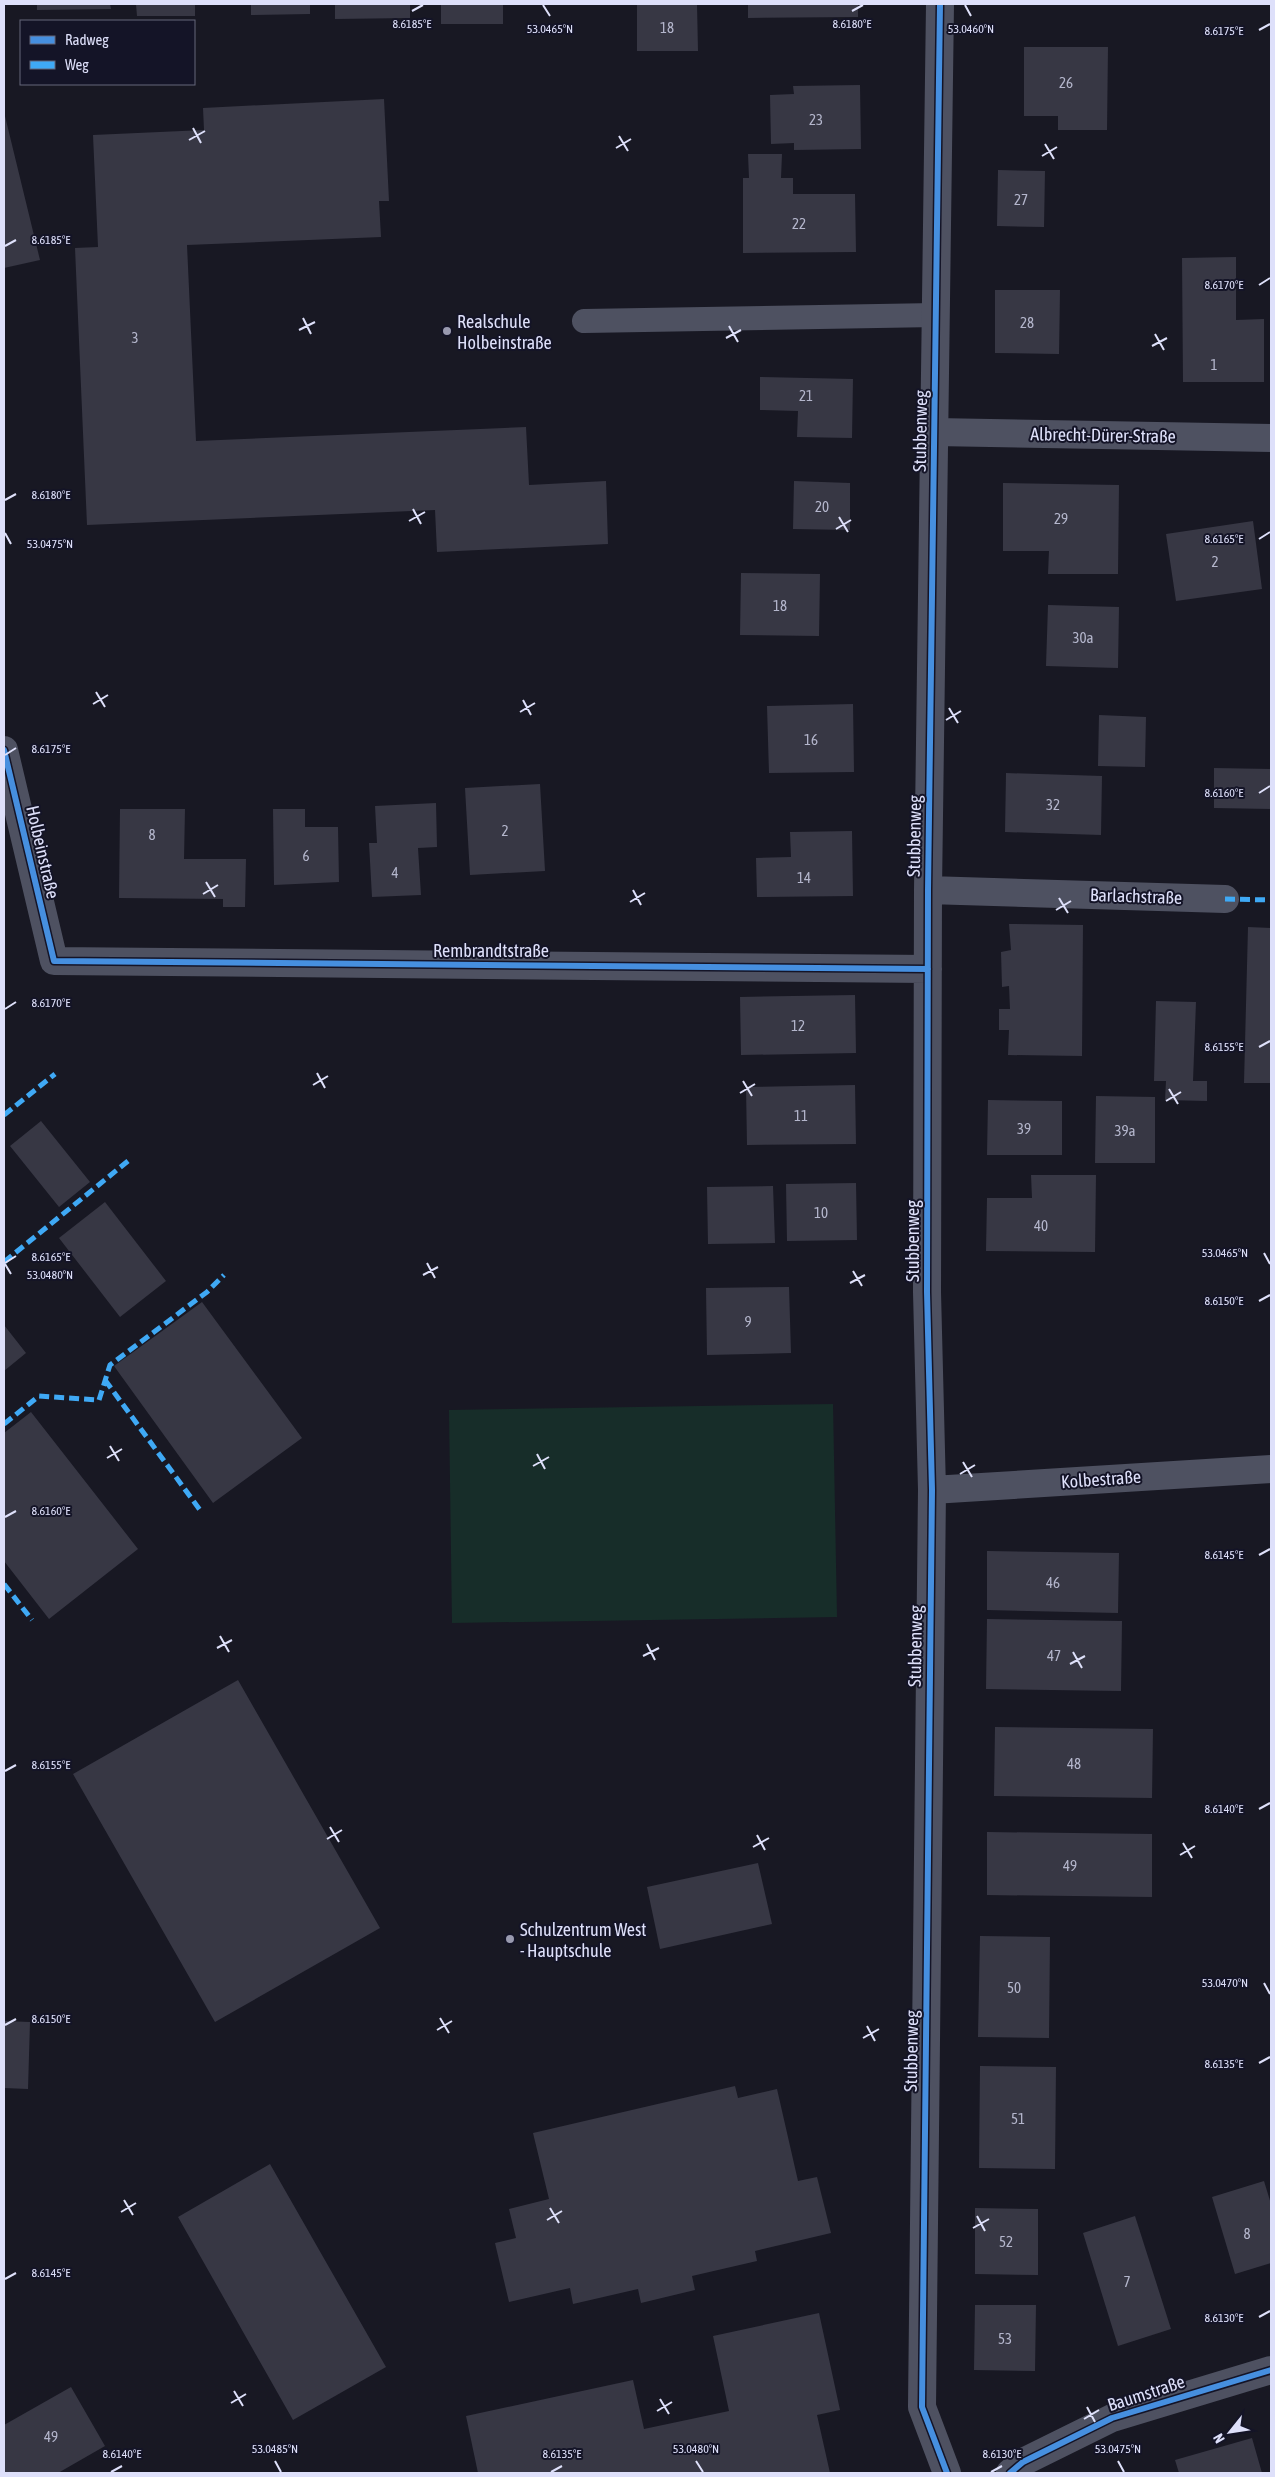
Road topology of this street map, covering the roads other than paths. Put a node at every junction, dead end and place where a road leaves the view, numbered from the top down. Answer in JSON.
{"nodes":[{"id":1,"x":940,"y":4,"type":"edge"},
{"id":2,"x":936,"y":315,"type":"junction"},
{"id":3,"x":584,"y":321,"type":"dead end"},
{"id":4,"x":935,"y":432,"type":"junction"},
{"id":5,"x":1271,"y":438,"type":"edge"},
{"id":6,"x":4,"y":750,"type":"edge"},
{"id":7,"x":928,"y":890,"type":"junction"},
{"id":8,"x":1225,"y":899,"type":"dead end"},
{"id":9,"x":54,"y":962,"type":"joint"},
{"id":10,"x":928,"y":969,"type":"junction"},
{"id":11,"x":1271,"y":1468,"type":"edge"},
{"id":12,"x":932,"y":1490,"type":"junction"},
{"id":13,"x":1271,"y":2370,"type":"edge"},
{"id":14,"x":947,"y":2473,"type":"edge"},
{"id":15,"x":1010,"y":2473,"type":"edge"}],
"edges":[{"from":1,"to":2,"type":"street","name":"Stubbenweg"},
{"from":2,"to":3,"type":"lane"},
{"from":2,"to":4,"type":"street","name":"Stubbenweg"},
{"from":4,"to":5,"type":"street","name":"Albrecht-Dürer-Straße"},
{"from":4,"to":7,"type":"street","name":"Stubbenweg"},
{"from":6,"to":9,"type":"street","name":"Holbeinstraße"},
{"from":7,"to":8,"type":"street","name":"Barlachstraße"},
{"from":7,"to":10,"type":"street","name":"Stubbenweg"},
{"from":9,"to":10,"type":"street","name":"Rembrandtstraße"},
{"from":10,"to":12,"type":"street","name":"Stubbenweg"},
{"from":11,"to":12,"type":"street","name":"Kolbestraße"},
{"from":12,"to":14,"type":"street","name":"Stubbenweg"},
{"from":13,"to":15,"type":"street","name":"Baumstraße"}]}
